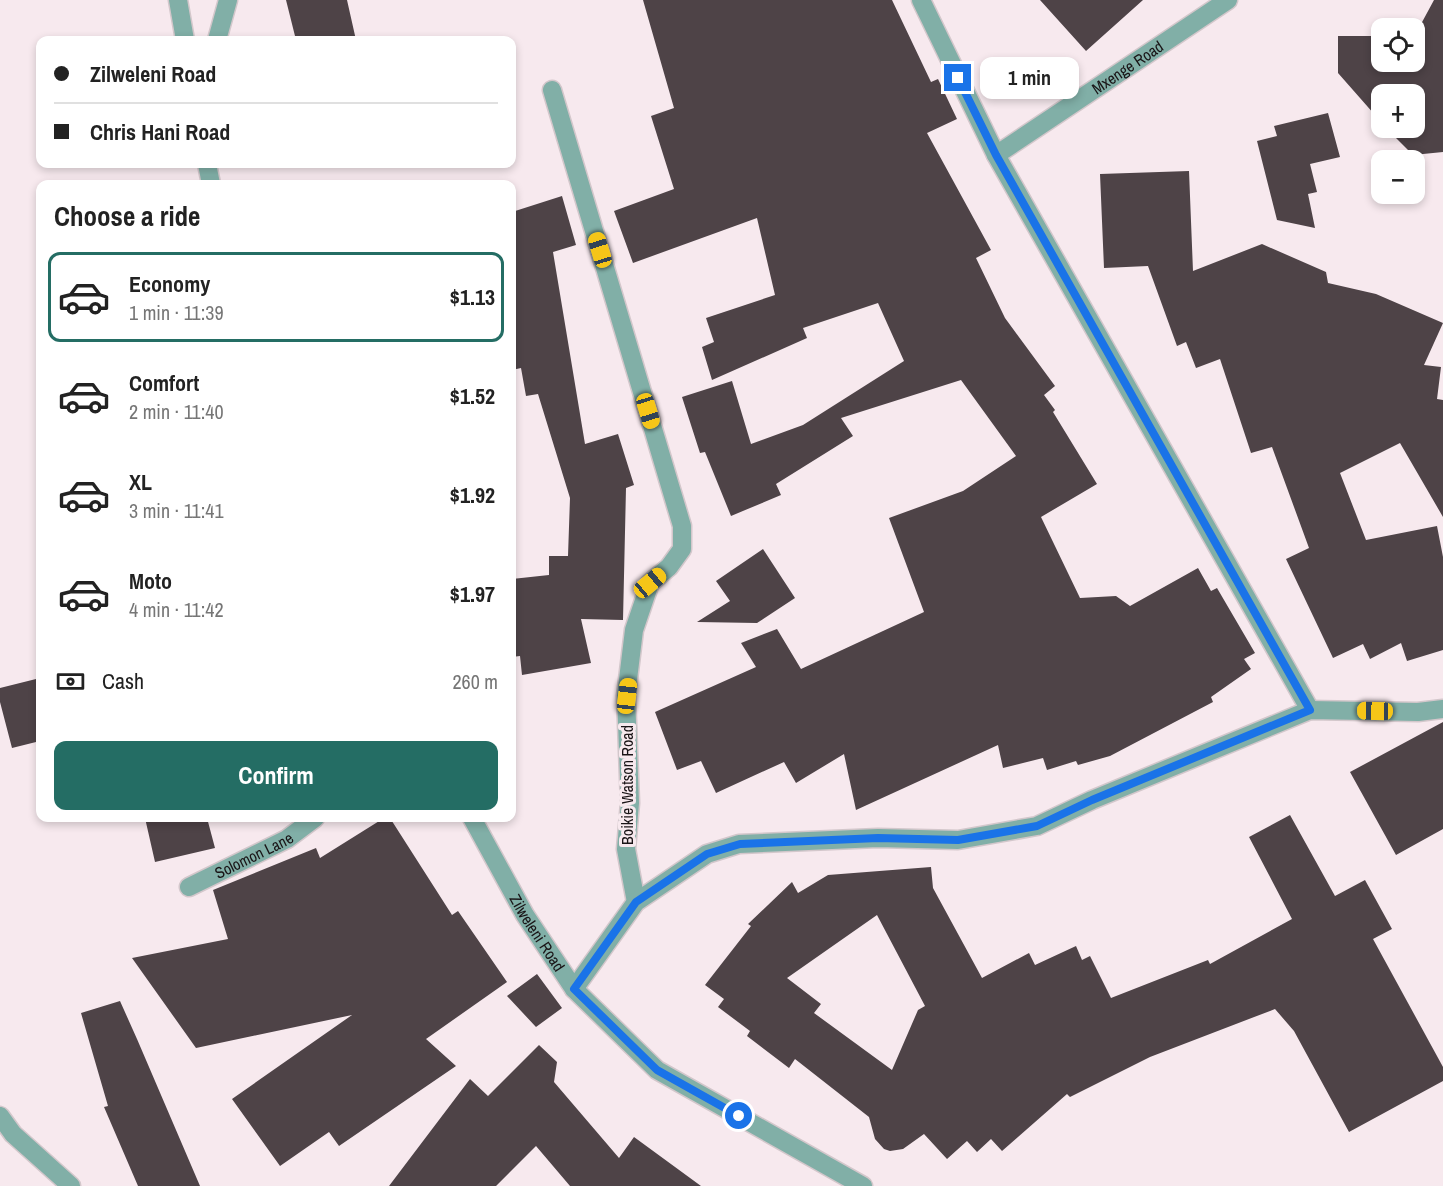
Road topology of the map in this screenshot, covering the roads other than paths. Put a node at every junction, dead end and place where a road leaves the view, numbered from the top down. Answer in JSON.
{"nodes":[{"id":1,"x":178,"y":0,"type":"edge"},
{"id":2,"x":228,"y":0,"type":"edge"},
{"id":3,"x":921,"y":0,"type":"edge"},
{"id":4,"x":1228,"y":0,"type":"edge"},
{"id":5,"x":184,"y":36,"type":"edge"},
{"id":6,"x":218,"y":36,"type":"edge"},
{"id":7,"x":552,"y":90,"type":"dead end"},
{"id":8,"x":996,"y":155,"type":"junction"},
{"id":9,"x":1443,"y":709,"type":"edge"},
{"id":10,"x":1310,"y":710,"type":"junction"},
{"id":11,"x":310,"y":822,"type":"edge"},
{"id":12,"x":474,"y":822,"type":"edge"},
{"id":13,"x":189,"y":887,"type":"dead end"},
{"id":14,"x":636,"y":902,"type":"junction"},
{"id":15,"x":574,"y":989,"type":"junction"},
{"id":16,"x":0,"y":1116,"type":"edge"},
{"id":17,"x":70,"y":1186,"type":"edge"},
{"id":18,"x":863,"y":1186,"type":"edge"}],
"edges":[{"from":1,"to":5,"type":"street"},
{"from":2,"to":6,"type":"street"},
{"from":3,"to":8,"type":"street"},
{"from":4,"to":8,"type":"street","name":"Mxenge Road"},
{"from":7,"to":14,"type":"street","name":"Boikie Watson Road"},
{"from":8,"to":10,"type":"street"},
{"from":9,"to":10,"type":"street"},
{"from":10,"to":14,"type":"street"},
{"from":11,"to":13,"type":"street","name":"Solomon Lane"},
{"from":12,"to":15,"type":"street","name":"Zilweleni Road"},
{"from":14,"to":15,"type":"street"},
{"from":15,"to":18,"type":"street","name":"Zilweleni Road"},
{"from":16,"to":17,"type":"street"}]}
